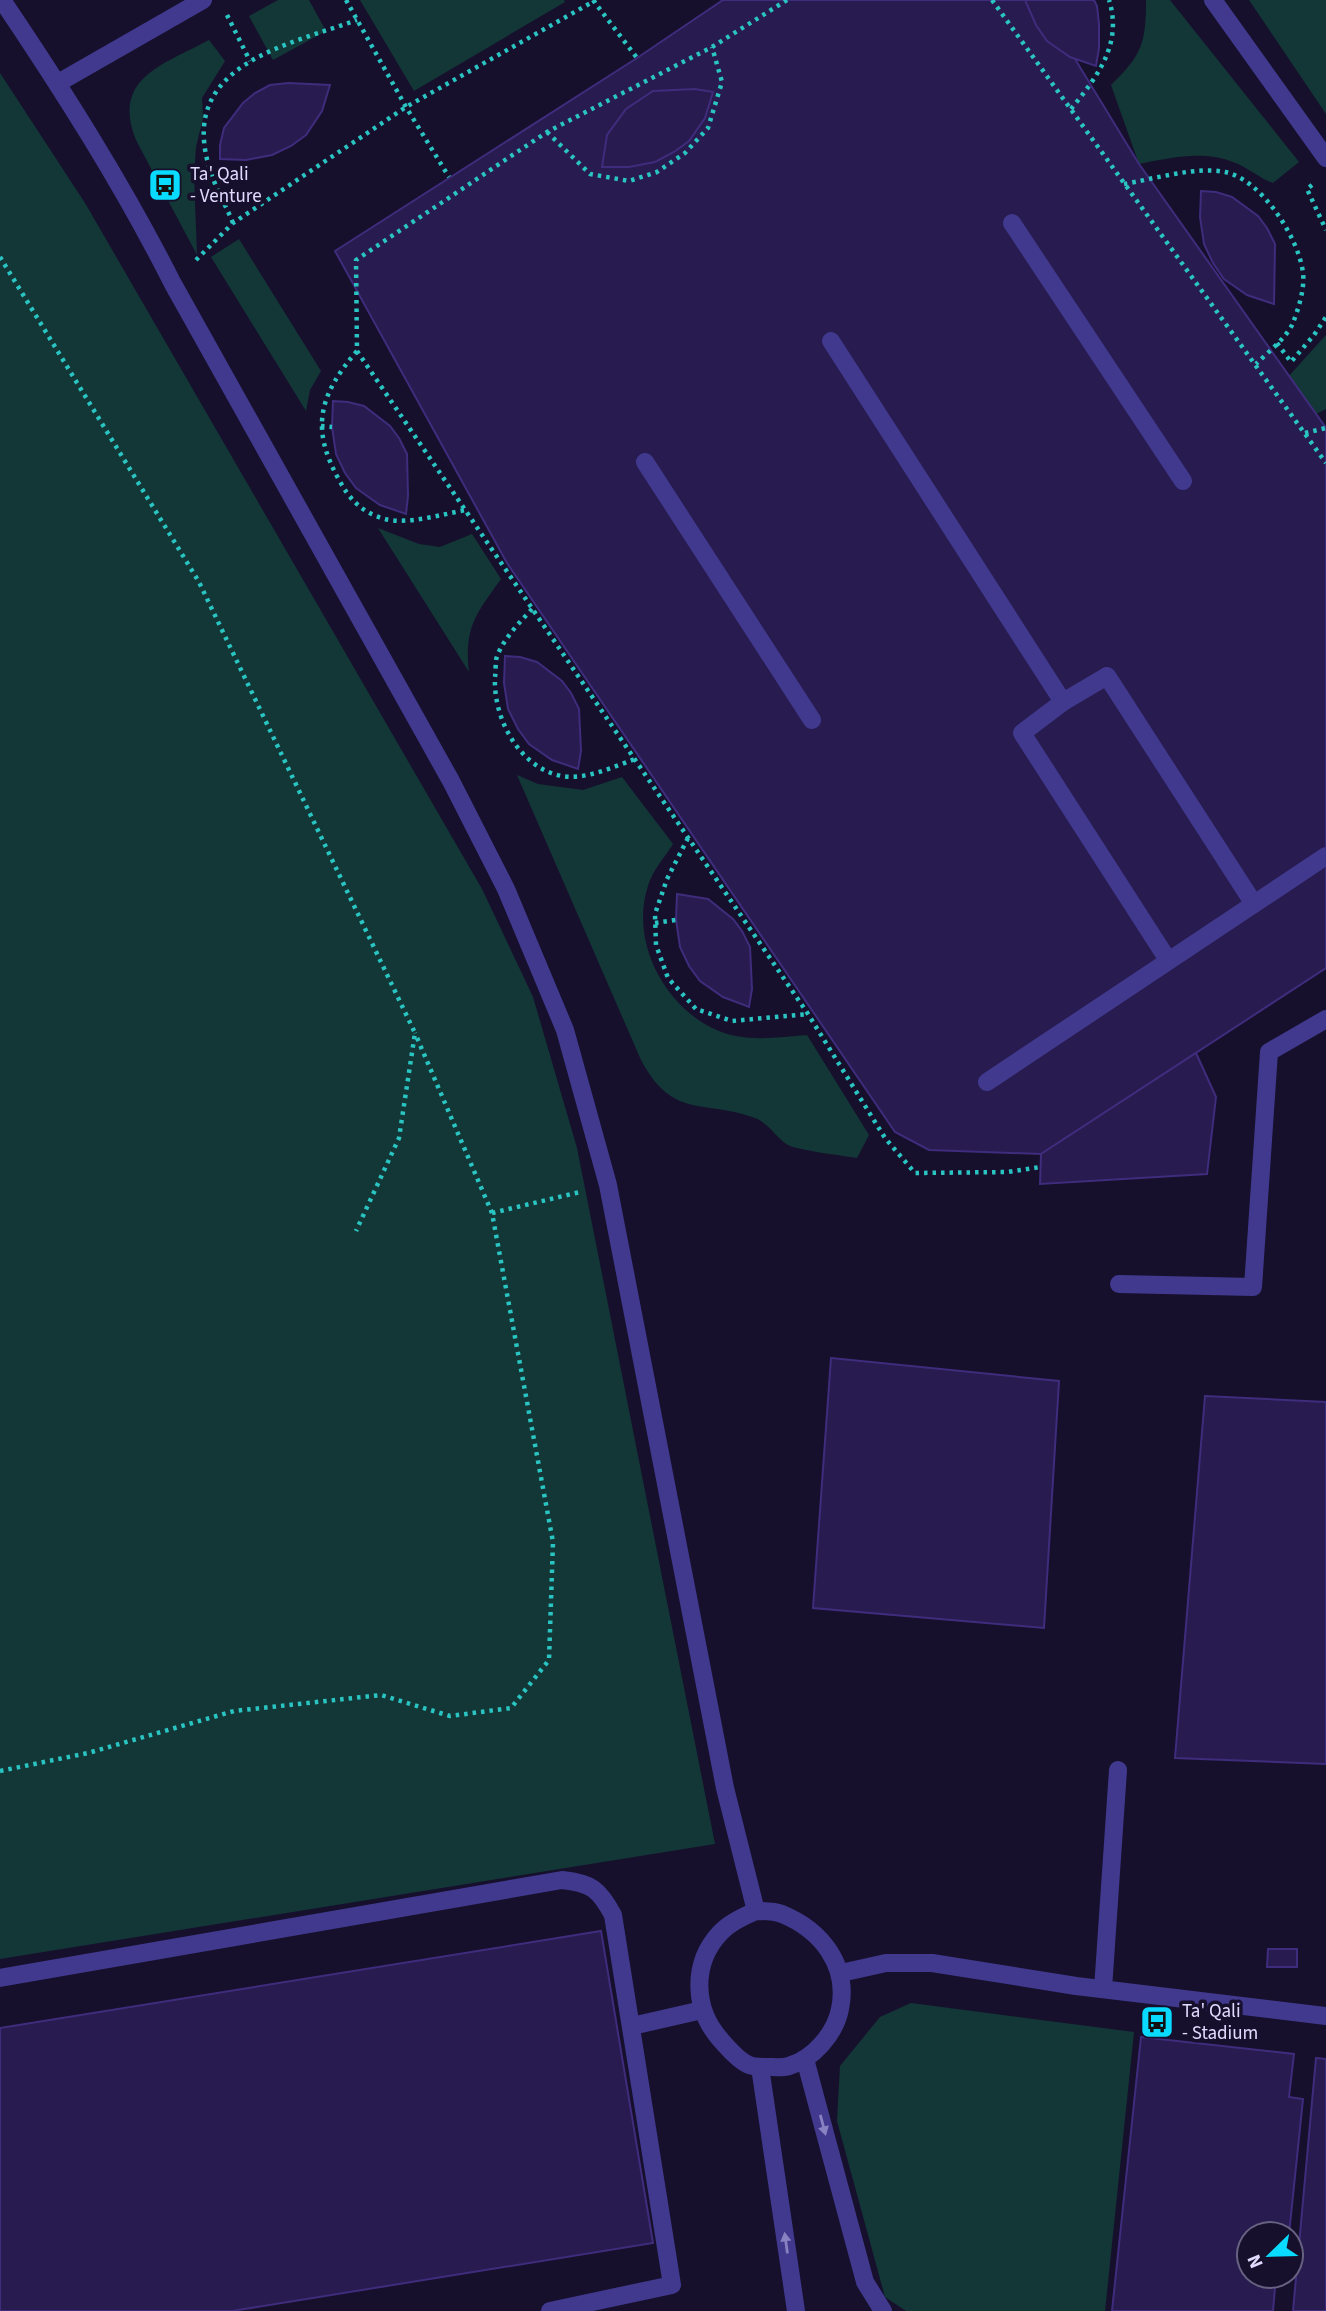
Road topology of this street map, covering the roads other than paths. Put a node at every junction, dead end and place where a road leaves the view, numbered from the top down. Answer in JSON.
{"nodes":[{"id":1,"x":2,"y":0,"type":"edge"},
{"id":2,"x":203,"y":0,"type":"edge"},
{"id":3,"x":1213,"y":0,"type":"edge"},
{"id":4,"x":58,"y":83,"type":"junction"},
{"id":5,"x":1326,"y":158,"type":"edge"},
{"id":6,"x":1012,"y":223,"type":"dead end"},
{"id":7,"x":831,"y":341,"type":"dead end"},
{"id":8,"x":645,"y":462,"type":"dead end"},
{"id":9,"x":1183,"y":481,"type":"dead end"},
{"id":10,"x":1063,"y":702,"type":"junction"},
{"id":11,"x":812,"y":720,"type":"dead end"},
{"id":12,"x":1326,"y":856,"type":"edge"},
{"id":13,"x":1254,"y":904,"type":"junction"},
{"id":14,"x":1168,"y":960,"type":"junction"},
{"id":15,"x":1326,"y":1019,"type":"edge"},
{"id":16,"x":987,"y":1082,"type":"dead end"},
{"id":17,"x":1119,"y":1283,"type":"dead end"},
{"id":18,"x":1118,"y":1770,"type":"dead end"},
{"id":19,"x":756,"y":1911,"type":"junction"},
{"id":20,"x":841,"y":1973,"type":"junction"},
{"id":21,"x":0,"y":1978,"type":"edge"},
{"id":22,"x":1103,"y":1989,"type":"junction"},
{"id":23,"x":702,"y":2010,"type":"junction"},
{"id":24,"x":1326,"y":2016,"type":"edge"},
{"id":25,"x":632,"y":2026,"type":"junction"},
{"id":26,"x":805,"y":2059,"type":"junction"},
{"id":27,"x":760,"y":2067,"type":"junction"},
{"id":28,"x":550,"y":2311,"type":"edge"},
{"id":29,"x":796,"y":2311,"type":"edge"},
{"id":30,"x":883,"y":2311,"type":"edge"}],
"edges":[{"from":1,"to":4,"type":"street"},
{"from":2,"to":4,"type":"street"},
{"from":3,"to":5,"type":"street"},
{"from":4,"to":19,"type":"street"},
{"from":6,"to":9,"type":"street"},
{"from":7,"to":10,"type":"street"},
{"from":8,"to":11,"type":"street"},
{"from":10,"to":13,"type":"street"},
{"from":10,"to":14,"type":"street"},
{"from":12,"to":13,"type":"street"},
{"from":13,"to":14,"type":"street"},
{"from":14,"to":16,"type":"street"},
{"from":15,"to":17,"type":"street"},
{"from":18,"to":22,"type":"street"},
{"from":19,"to":20,"type":"street"},
{"from":19,"to":23,"type":"street"},
{"from":20,"to":22,"type":"street"},
{"from":20,"to":26,"type":"street"},
{"from":21,"to":25,"type":"street"},
{"from":22,"to":24,"type":"street"},
{"from":23,"to":25,"type":"street"},
{"from":23,"to":27,"type":"street"},
{"from":25,"to":28,"type":"street"},
{"from":26,"to":27,"type":"street"},
{"from":26,"to":30,"type":"street","one_way":true},
{"from":29,"to":27,"type":"street","one_way":true}]}
